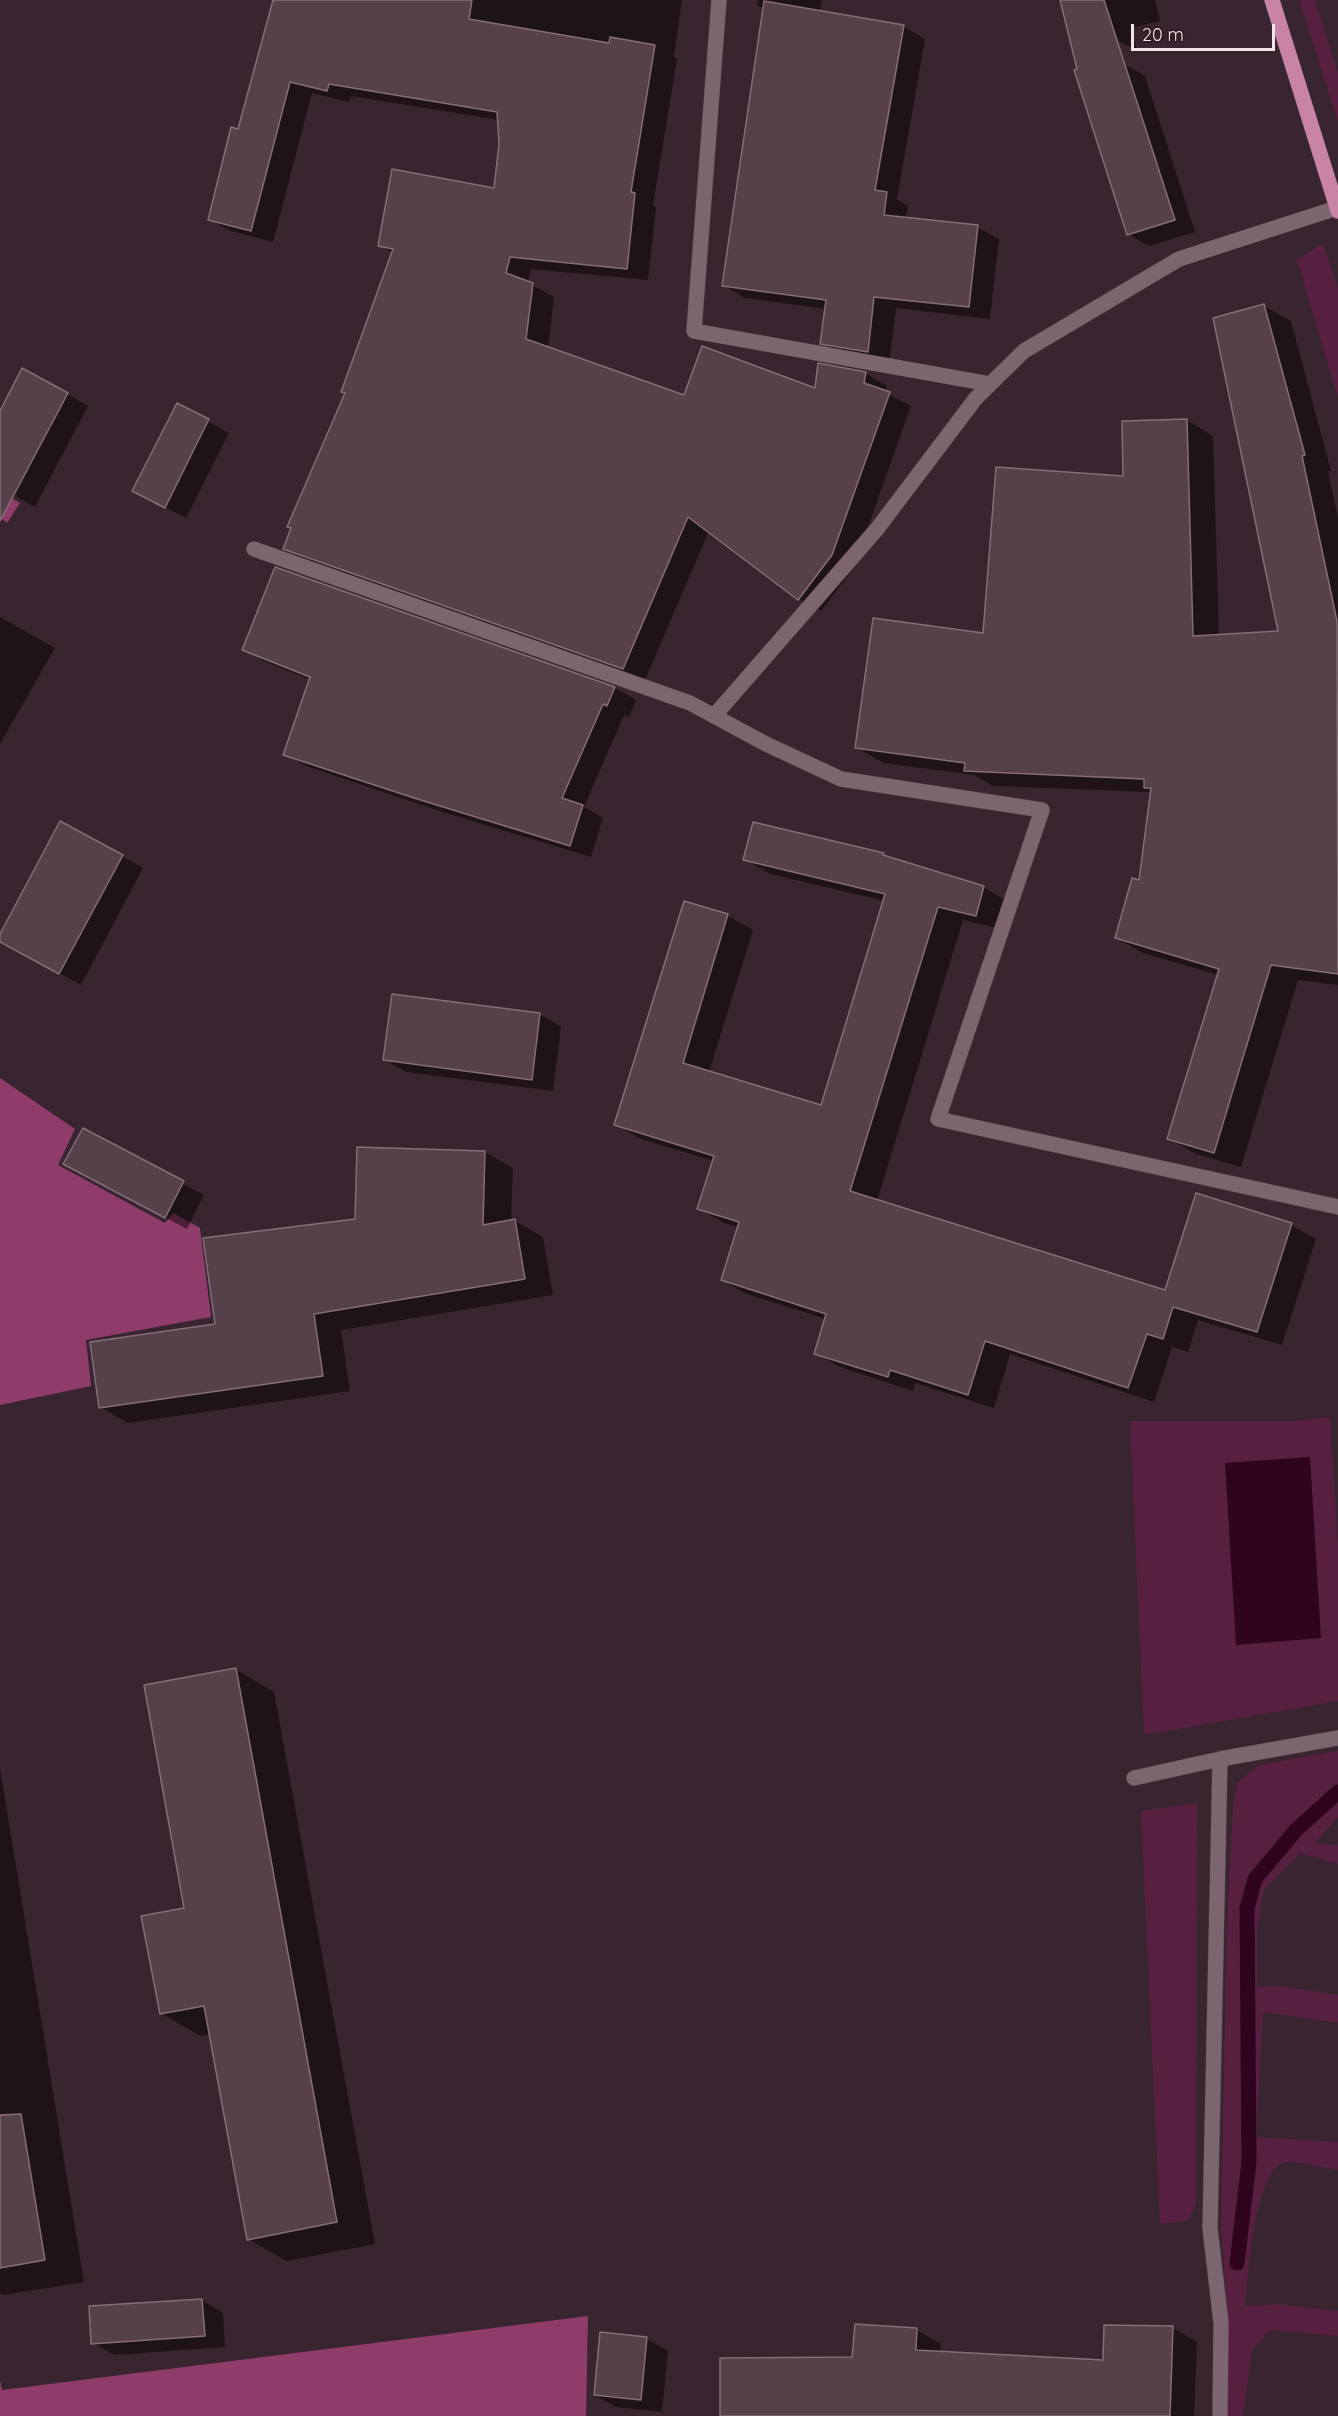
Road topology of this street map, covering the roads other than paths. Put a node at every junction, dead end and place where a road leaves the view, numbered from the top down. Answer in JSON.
{"nodes":[{"id":1,"x":719,"y":0,"type":"edge"},
{"id":2,"x":1272,"y":0,"type":"edge"},
{"id":3,"x":1337,"y":209,"type":"edge"},
{"id":4,"x":990,"y":384,"type":"junction"},
{"id":5,"x":254,"y":549,"type":"dead end"},
{"id":6,"x":714,"y":716,"type":"junction"},
{"id":7,"x":1338,"y":1207,"type":"edge"},
{"id":8,"x":1338,"y":1738,"type":"edge"},
{"id":9,"x":1220,"y":1759,"type":"junction"},
{"id":10,"x":1134,"y":1778,"type":"dead end"},
{"id":11,"x":1220,"y":2416,"type":"edge"}],
"edges":[{"from":1,"to":4,"type":"street"},
{"from":2,"to":3,"type":"main road"},
{"from":3,"to":4,"type":"street"},
{"from":4,"to":6,"type":"street"},
{"from":5,"to":6,"type":"street"},
{"from":6,"to":7,"type":"street"},
{"from":8,"to":9,"type":"street"},
{"from":9,"to":10,"type":"street"},
{"from":9,"to":11,"type":"street"}]}
